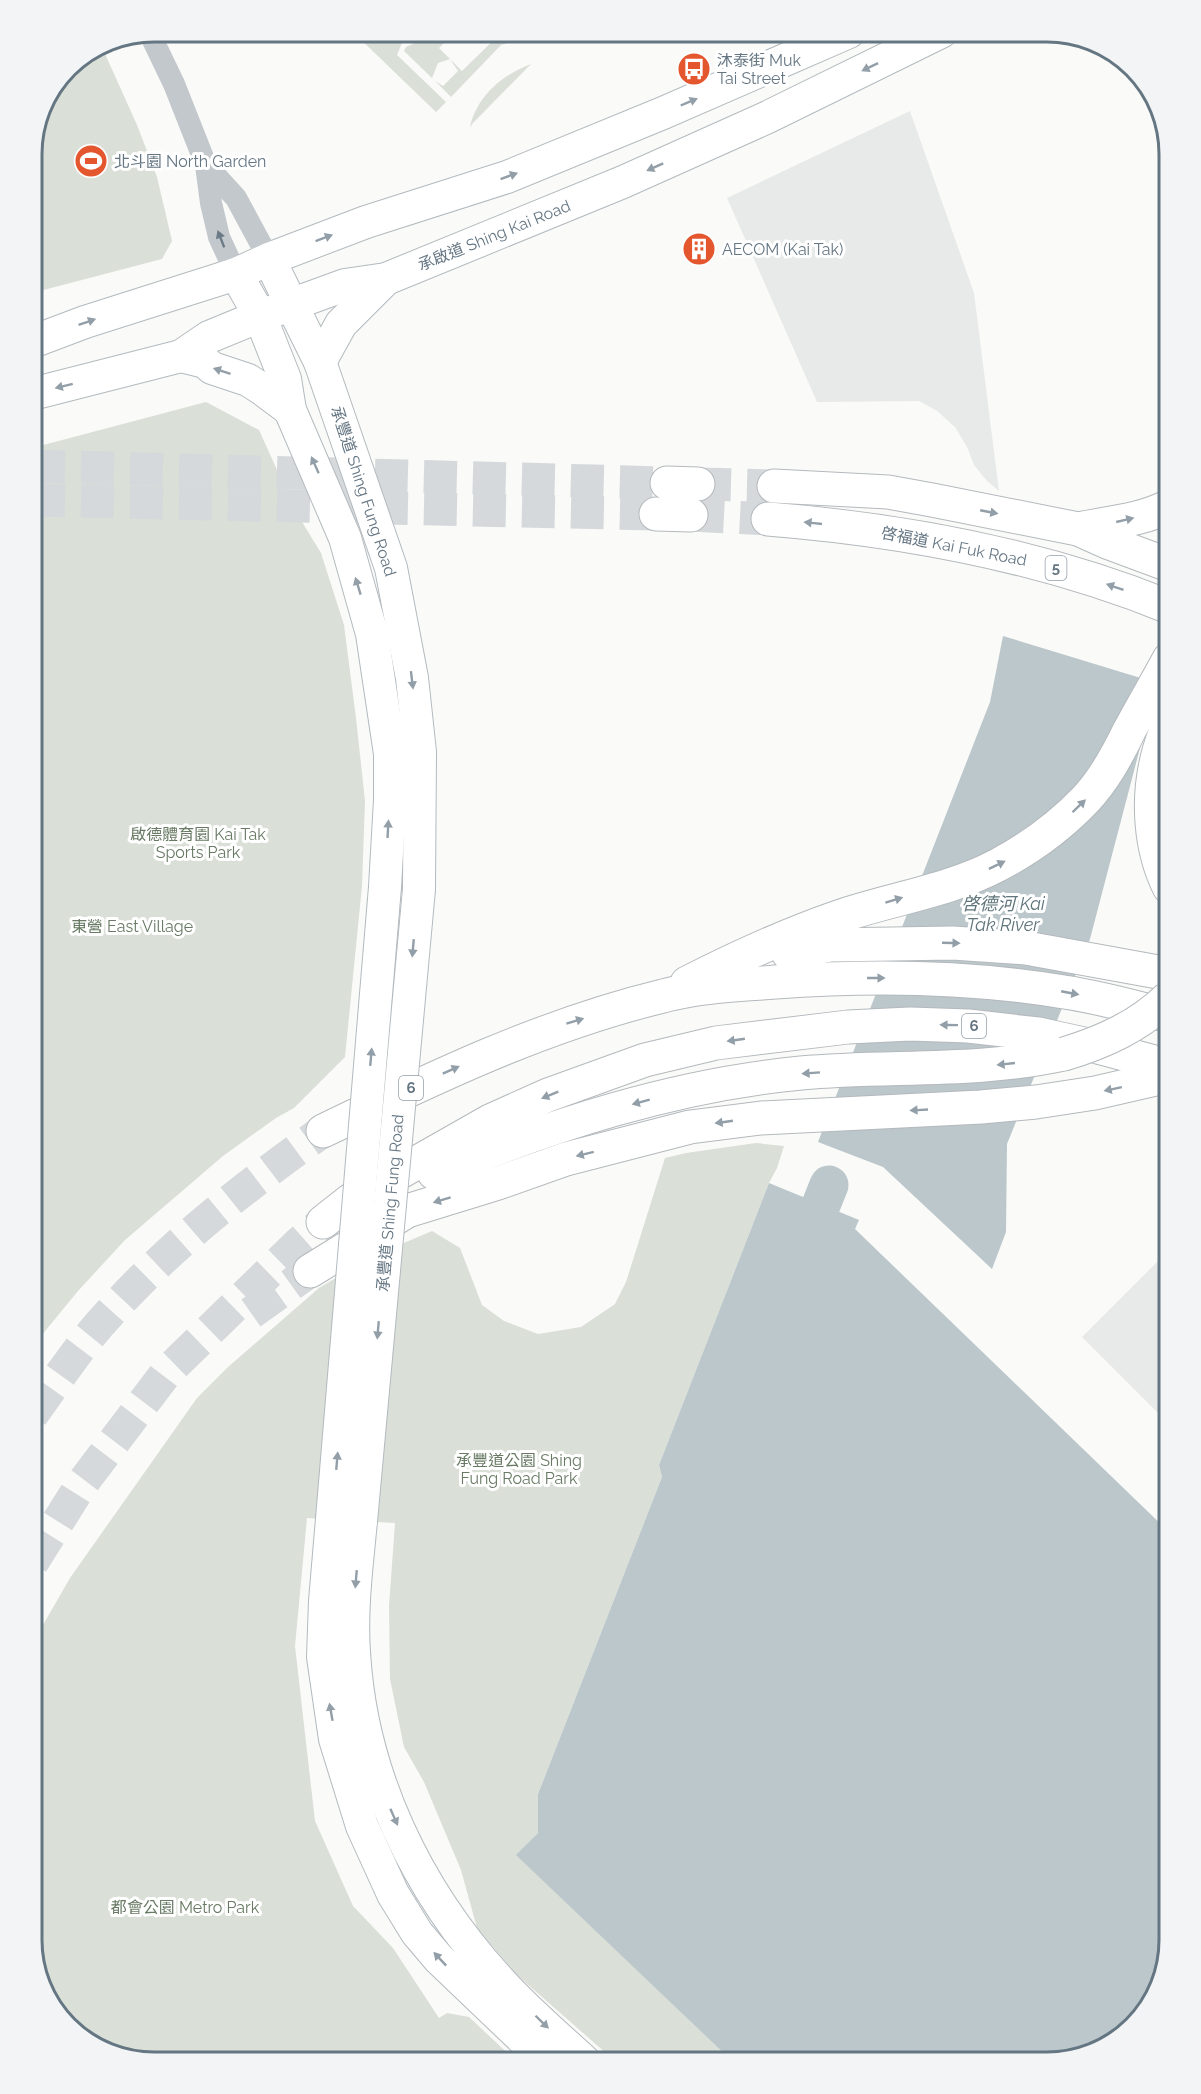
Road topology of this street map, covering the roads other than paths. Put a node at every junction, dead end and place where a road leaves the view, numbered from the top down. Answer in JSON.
{"nodes":[{"id":1,"x":154,"y":42,"type":"edge"},
{"id":2,"x":826,"y":42,"type":"edge"},
{"id":3,"x":921,"y":42,"type":"edge"},
{"id":4,"x":206,"y":165,"type":"junction"},
{"id":5,"x":269,"y":259,"type":"junction"},
{"id":6,"x":236,"y":274,"type":"junction"},
{"id":7,"x":386,"y":279,"type":"junction"},
{"id":8,"x":292,"y":305,"type":"junction"},
{"id":9,"x":260,"y":316,"type":"junction"},
{"id":10,"x":42,"y":338,"type":"edge"},
{"id":11,"x":181,"y":356,"type":"junction"},
{"id":12,"x":320,"y":362,"type":"junction"},
{"id":13,"x":42,"y":391,"type":"edge"},
{"id":14,"x":290,"y":410,"type":"junction"},
{"id":15,"x":774,"y":486,"type":"tunnel mouth"},
{"id":16,"x":685,"y":494,"type":"tunnel mouth"},
{"id":17,"x":1159,"y":511,"type":"edge"},
{"id":18,"x":656,"y":514,"type":"tunnel mouth"},
{"id":19,"x":768,"y":519,"type":"tunnel mouth"},
{"id":20,"x":1078,"y":530,"type":"junction"},
{"id":21,"x":1159,"y":561,"type":"edge"},
{"id":22,"x":1159,"y":603,"type":"edge"},
{"id":23,"x":1159,"y":679,"type":"edge"},
{"id":24,"x":1159,"y":752,"type":"edge"},
{"id":25,"x":1159,"y":861,"type":"edge"},
{"id":26,"x":833,"y":931,"type":"junction"},
{"id":27,"x":1159,"y":972,"type":"edge"},
{"id":28,"x":664,"y":995,"type":"junction"},
{"id":29,"x":1159,"y":1008,"type":"edge"},
{"id":30,"x":1159,"y":1008,"type":"edge"},
{"id":31,"x":1088,"y":1047,"type":"edge"},
{"id":32,"x":1088,"y":1047,"type":"edge"},
{"id":33,"x":1088,"y":1047,"type":"edge"},
{"id":34,"x":1088,"y":1047,"type":"edge"},
{"id":35,"x":1159,"y":1066,"type":"edge"},
{"id":36,"x":1159,"y":1069,"type":"edge"},
{"id":37,"x":323,"y":1131,"type":"tunnel mouth"},
{"id":38,"x":310,"y":1271,"type":"tunnel mouth"},
{"id":39,"x":346,"y":1520,"type":"junction"},
{"id":40,"x":537,"y":2052,"type":"edge"},
{"id":41,"x":575,"y":2052,"type":"edge"}],
"edges":[{"from":1,"to":4,"type":"street"},
{"from":5,"to":2,"type":"main road","one_way":true},
{"from":3,"to":7,"type":"main road","name":"承啟道 Shing Kai Road","one_way":true},
{"from":4,"to":5,"type":"street"},
{"from":6,"to":4,"type":"street","one_way":true},
{"from":5,"to":6,"type":"main road"},
{"from":5,"to":8,"type":"main road","name":"承豐道 Shing Fung Road"},
{"from":6,"to":9,"type":"main road","name":"承豐道 Shing Fung Road"},
{"from":10,"to":6,"type":"main road","one_way":true},
{"from":7,"to":8,"type":"main road","name":"承啟道 Shing Kai Road"},
{"from":7,"to":12,"type":"main road"},
{"from":8,"to":9,"type":"main road","name":"承啟道 Shing Kai Road"},
{"from":8,"to":12,"type":"main road","name":"承豐道 Shing Fung Road"},
{"from":9,"to":11,"type":"main road","name":"承啟道 Shing Kai Road"},
{"from":9,"to":14,"type":"main road","name":"承豐道 Shing Fung Road"},
{"from":11,"to":13,"type":"main road","name":"承啟道 Shing Kai Road","one_way":true},
{"from":14,"to":11,"type":"main road","one_way":true},
{"from":12,"to":39,"type":"main road","name":"承豐道 Shing Fung Road","one_way":true,"bridge":true},
{"from":39,"to":14,"type":"main road","name":"承豐道 Shing Fung Road","one_way":true,"bridge":true},
{"from":15,"to":20,"type":"highway","one_way":true},
{"from":16,"to":18,"type":"highway"},
{"from":20,"to":17,"type":"highway","one_way":true},
{"from":22,"to":19,"type":"highway","name":"啓福道 Kai Fuk Road","number":"5","one_way":true},
{"from":20,"to":21,"type":"highway"},
{"from":26,"to":23,"type":"highway","one_way":true},
{"from":24,"to":25,"type":"highway"},
{"from":26,"to":27,"type":"highway","one_way":true},
{"from":26,"to":28,"type":"highway"},
{"from":28,"to":29,"type":"highway","number":"6","one_way":true},
{"from":37,"to":28,"type":"highway","number":"6","one_way":true},
{"from":30,"to":34,"type":"highway","number":"6","bridge":true},
{"from":31,"to":35,"type":"highway","number":"6","bridge":true},
{"from":32,"to":33,"type":"highway","number":"6","bridge":true},
{"from":36,"to":38,"type":"highway","one_way":true},
{"from":40,"to":39,"type":"main road","name":"承豐道 Shing Fung Road","one_way":true},
{"from":39,"to":41,"type":"main road","name":"承豐道 Shing Fung Road","one_way":true}]}
